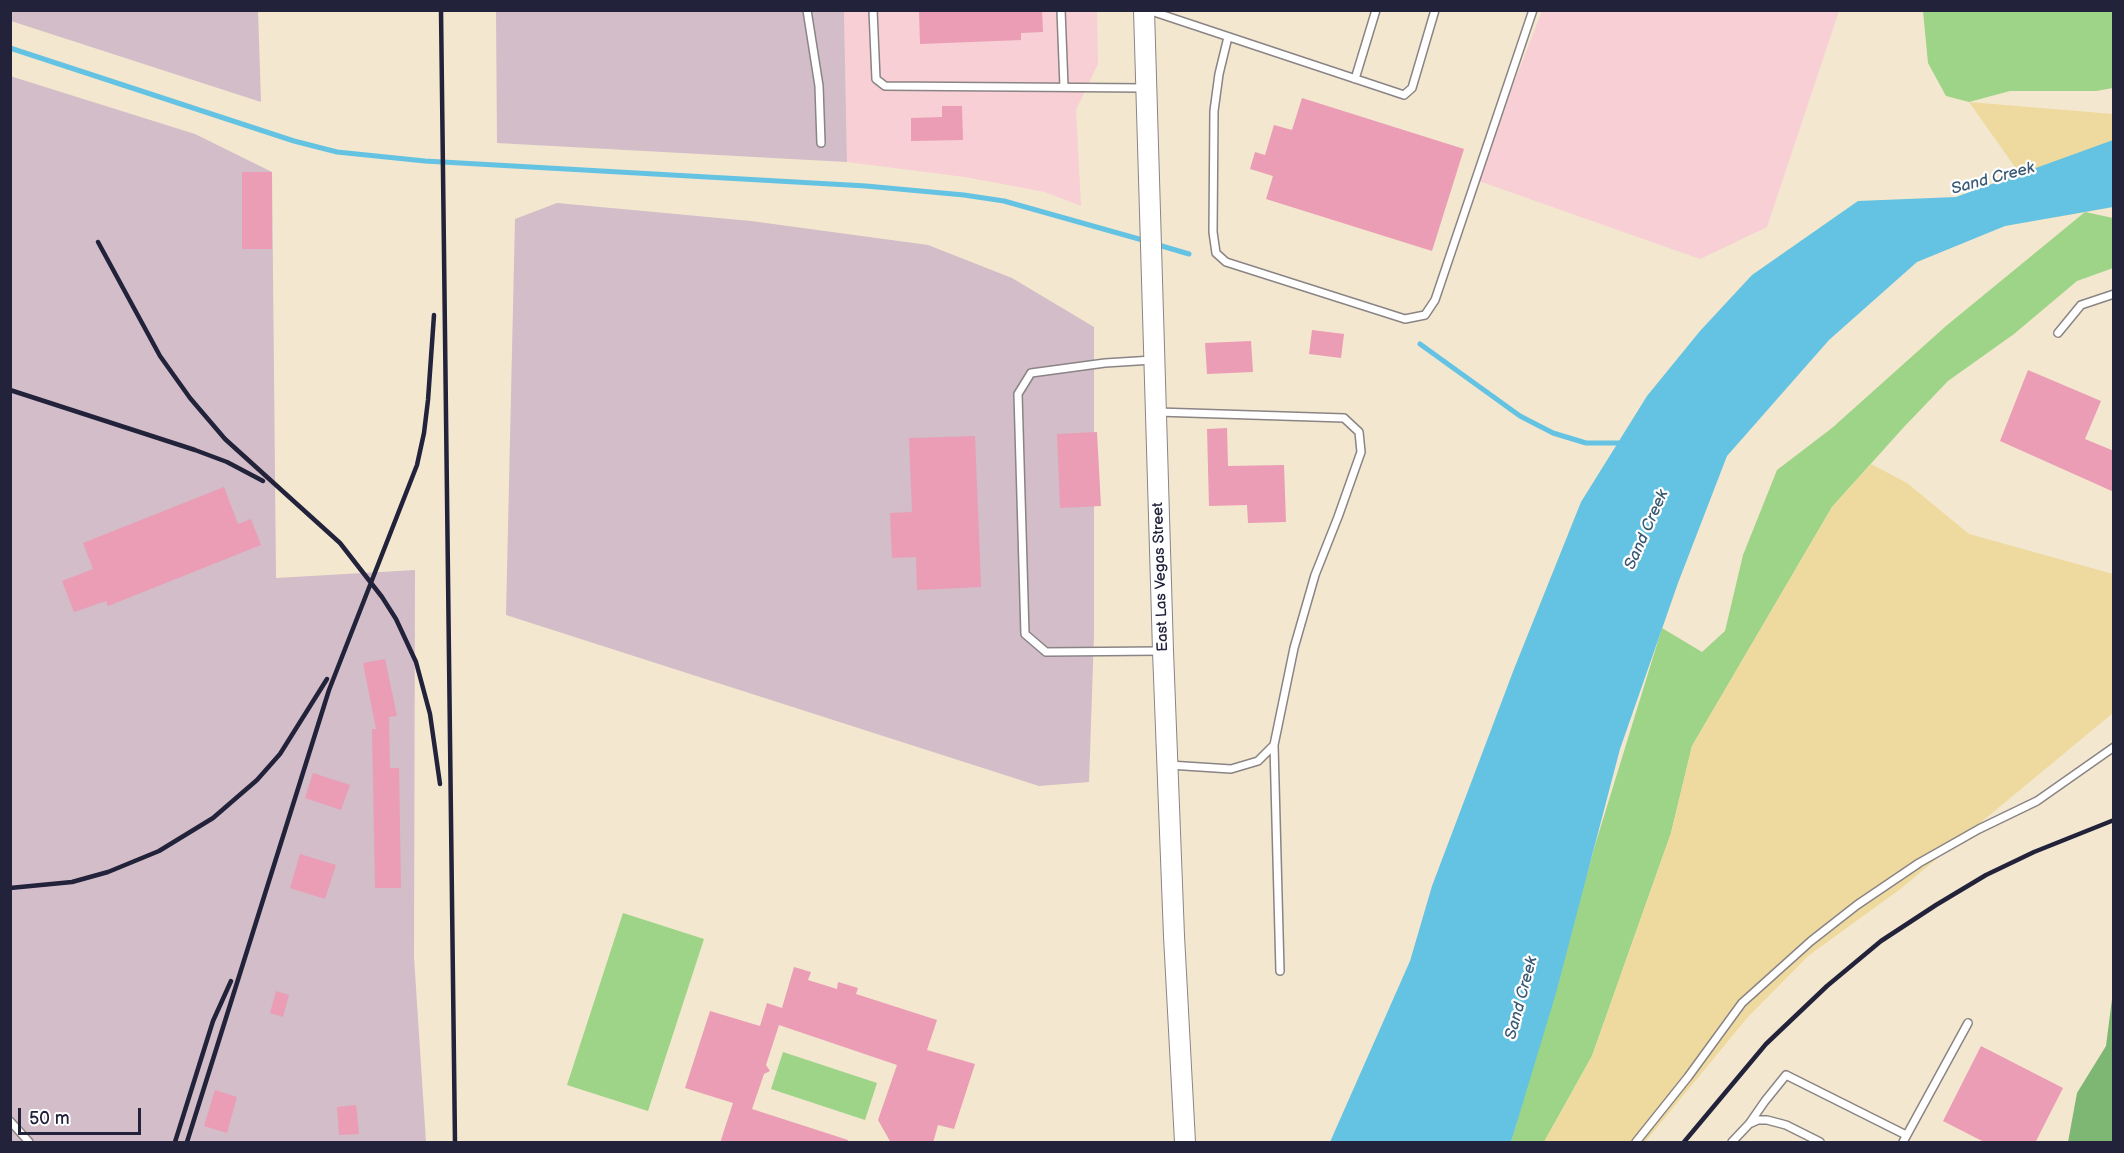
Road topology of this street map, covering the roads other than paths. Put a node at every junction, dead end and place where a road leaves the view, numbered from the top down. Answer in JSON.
{"nodes":[{"id":1,"x":807,"y":10,"type":"edge"},
{"id":2,"x":873,"y":10,"type":"edge"},
{"id":3,"x":1061,"y":10,"type":"edge"},
{"id":4,"x":1146,"y":10,"type":"edge"},
{"id":5,"x":1435,"y":10,"type":"edge"},
{"id":6,"x":1533,"y":10,"type":"edge"},
{"id":7,"x":1374,"y":11,"type":"edge"},
{"id":8,"x":1228,"y":37,"type":"junction"},
{"id":9,"x":1355,"y":79,"type":"junction"},
{"id":10,"x":1064,"y":87,"type":"junction"},
{"id":11,"x":1146,"y":88,"type":"junction"},
{"id":12,"x":822,"y":142,"type":"dead end"},
{"id":13,"x":2114,"y":294,"type":"edge"},
{"id":14,"x":2058,"y":333,"type":"dead end"},
{"id":15,"x":1154,"y":360,"type":"junction"},
{"id":16,"x":1156,"y":412,"type":"junction"},
{"id":17,"x":1163,"y":651,"type":"junction"},
{"id":18,"x":1274,"y":746,"type":"junction"},
{"id":19,"x":2114,"y":747,"type":"edge"},
{"id":20,"x":1167,"y":765,"type":"junction"},
{"id":21,"x":1280,"y":971,"type":"dead end"},
{"id":22,"x":1968,"y":1023,"type":"dead end"},
{"id":23,"x":10,"y":1121,"type":"edge"},
{"id":24,"x":1749,"y":1124,"type":"junction"},
{"id":25,"x":1905,"y":1139,"type":"edge"},
{"id":26,"x":29,"y":1143,"type":"edge"},
{"id":27,"x":1185,"y":1143,"type":"edge"},
{"id":28,"x":1636,"y":1143,"type":"edge"},
{"id":29,"x":1732,"y":1143,"type":"edge"},
{"id":30,"x":1820,"y":1143,"type":"edge"}],
"edges":[{"from":1,"to":12,"type":"lane"},
{"from":2,"to":10,"type":"lane"},
{"from":3,"to":10,"type":"lane"},
{"from":4,"to":8,"type":"lane"},
{"from":4,"to":11,"type":"street","name":"East Las Vegas Street"},
{"from":5,"to":9,"type":"lane"},
{"from":6,"to":8,"type":"lane"},
{"from":7,"to":9,"type":"lane"},
{"from":8,"to":9,"type":"lane"},
{"from":10,"to":11,"type":"lane"},
{"from":11,"to":15,"type":"street","name":"East Las Vegas Street"},
{"from":13,"to":14,"type":"lane"},
{"from":15,"to":16,"type":"street","name":"East Las Vegas Street"},
{"from":15,"to":17,"type":"lane"},
{"from":16,"to":17,"type":"street","name":"East Las Vegas Street"},
{"from":16,"to":18,"type":"lane"},
{"from":17,"to":20,"type":"street","name":"East Las Vegas Street"},
{"from":18,"to":20,"type":"lane"},
{"from":18,"to":21,"type":"lane"},
{"from":19,"to":28,"type":"lane"},
{"from":20,"to":27,"type":"street","name":"East Las Vegas Street"},
{"from":22,"to":25,"type":"lane"},
{"from":23,"to":26,"type":"lane"},
{"from":24,"to":25,"type":"lane"},
{"from":24,"to":29,"type":"lane"},
{"from":24,"to":30,"type":"lane"}]}
